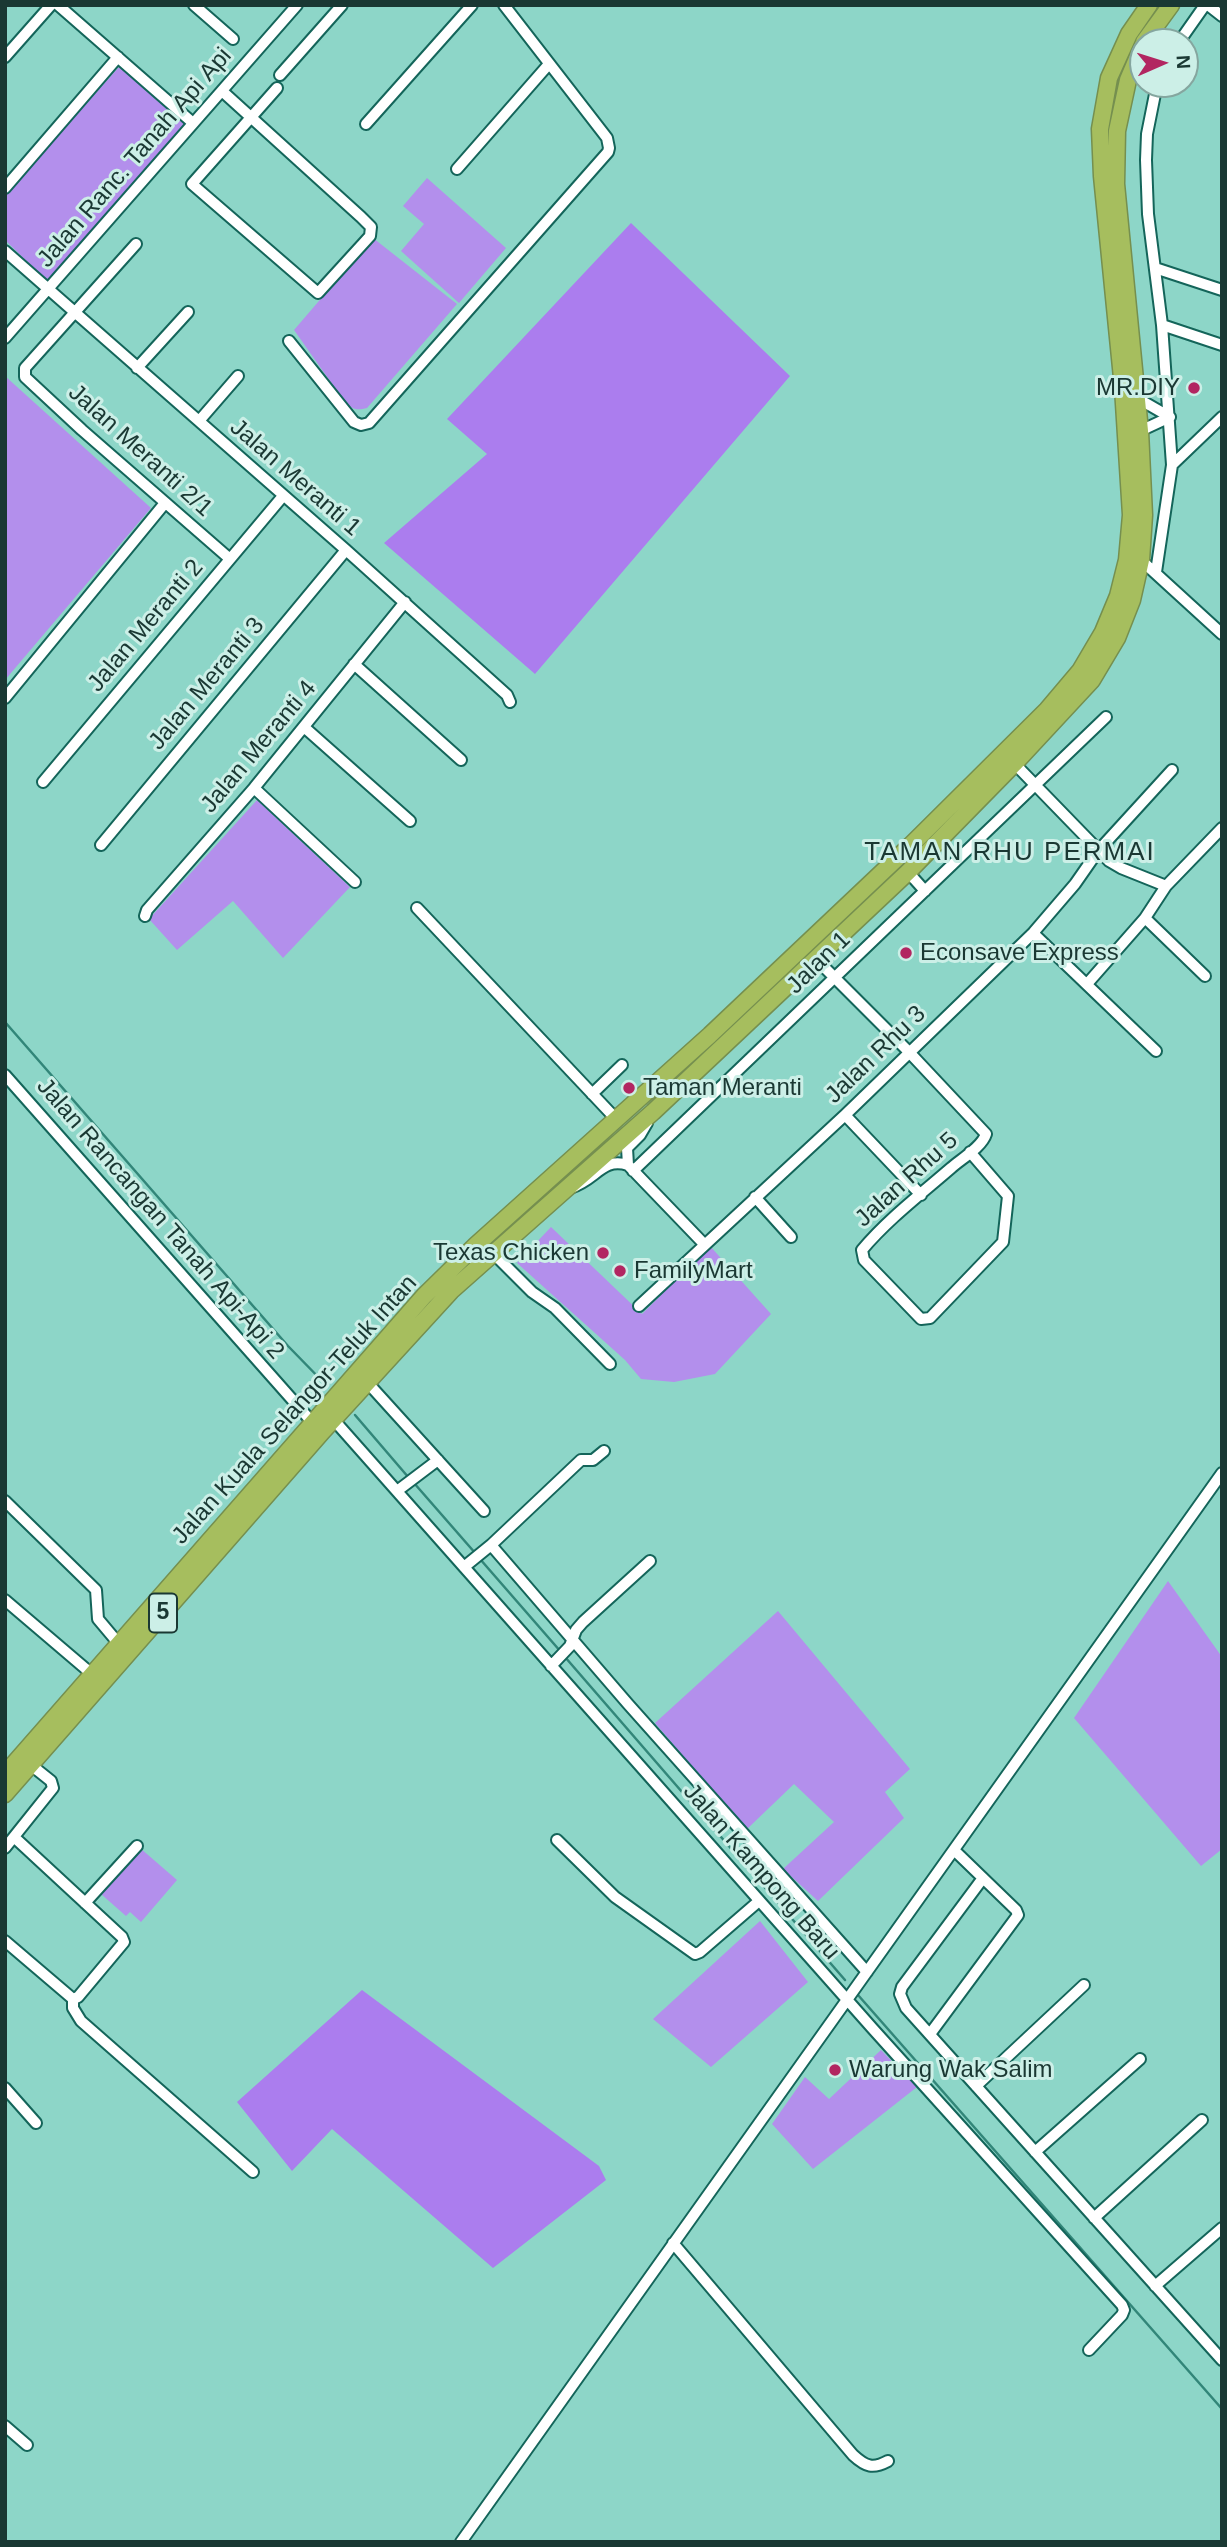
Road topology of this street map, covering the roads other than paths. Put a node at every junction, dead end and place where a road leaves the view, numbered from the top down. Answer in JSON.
{"nodes":[{"id":1,"x":51,"y":5,"type":"edge"},
{"id":2,"x":58,"y":5,"type":"edge"},
{"id":3,"x":194,"y":5,"type":"edge"},
{"id":4,"x":297,"y":5,"type":"edge"},
{"id":5,"x":342,"y":5,"type":"edge"},
{"id":6,"x":472,"y":5,"type":"edge"},
{"id":7,"x":504,"y":5,"type":"edge"},
{"id":8,"x":1157,"y":5,"type":"edge"},
{"id":9,"x":1171,"y":5,"type":"edge"},
{"id":10,"x":1206,"y":5,"type":"edge"},
{"id":11,"x":1146,"y":10,"type":"edge"},
{"id":12,"x":1222,"y":16,"type":"edge"},
{"id":13,"x":1155,"y":28,"type":"edge"},
{"id":14,"x":1189,"y":28,"type":"edge"},
{"id":15,"x":233,"y":39,"type":"dead end"},
{"id":16,"x":5,"y":57,"type":"edge"},
{"id":17,"x":118,"y":57,"type":"junction"},
{"id":18,"x":549,"y":64,"type":"junction"},
{"id":19,"x":281,"y":75,"type":"dead end"},
{"id":20,"x":1129,"y":78,"type":"edge"},
{"id":21,"x":277,"y":88,"type":"dead end"},
{"id":22,"x":222,"y":90,"type":"junction"},
{"id":23,"x":1154,"y":98,"type":"edge"},
{"id":24,"x":251,"y":118,"type":"junction"},
{"id":25,"x":193,"y":123,"type":"junction"},
{"id":26,"x":366,"y":124,"type":"dead end"},
{"id":27,"x":457,"y":169,"type":"dead end"},
{"id":28,"x":5,"y":188,"type":"edge"},
{"id":29,"x":136,"y":244,"type":"dead end"},
{"id":30,"x":5,"y":251,"type":"edge"},
{"id":31,"x":1155,"y":268,"type":"junction"},
{"id":32,"x":48,"y":289,"type":"junction"},
{"id":33,"x":1222,"y":290,"type":"edge"},
{"id":34,"x":74,"y":312,"type":"junction"},
{"id":35,"x":188,"y":312,"type":"dead end"},
{"id":36,"x":1162,"y":325,"type":"junction"},
{"id":37,"x":5,"y":338,"type":"edge"},
{"id":38,"x":289,"y":341,"type":"dead end"},
{"id":39,"x":1222,"y":345,"type":"edge"},
{"id":40,"x":137,"y":368,"type":"junction"},
{"id":41,"x":238,"y":376,"type":"dead end"},
{"id":42,"x":1137,"y":398,"type":"junction"},
{"id":43,"x":1170,"y":417,"type":"junction"},
{"id":44,"x":1222,"y":417,"type":"edge"},
{"id":45,"x":199,"y":421,"type":"junction"},
{"id":46,"x":1140,"y":431,"type":"junction"},
{"id":47,"x":1172,"y":465,"type":"junction"},
{"id":48,"x":283,"y":496,"type":"junction"},
{"id":49,"x":165,"y":503,"type":"junction"},
{"id":50,"x":346,"y":550,"type":"junction"},
{"id":51,"x":230,"y":559,"type":"junction"},
{"id":52,"x":1141,"y":560,"type":"junction"},
{"id":53,"x":1156,"y":572,"type":"junction"},
{"id":54,"x":405,"y":602,"type":"junction"},
{"id":55,"x":1222,"y":634,"type":"edge"},
{"id":56,"x":354,"y":664,"type":"junction"},
{"id":57,"x":5,"y":698,"type":"edge"},
{"id":58,"x":510,"y":702,"type":"dead end"},
{"id":59,"x":1106,"y":717,"type":"dead end"},
{"id":60,"x":304,"y":727,"type":"junction"},
{"id":61,"x":1009,"y":758,"type":"junction"},
{"id":62,"x":461,"y":760,"type":"dead end"},
{"id":63,"x":1172,"y":770,"type":"dead end"},
{"id":64,"x":43,"y":782,"type":"dead end"},
{"id":65,"x":1035,"y":785,"type":"junction"},
{"id":66,"x":254,"y":788,"type":"junction"},
{"id":67,"x":410,"y":821,"type":"dead end"},
{"id":68,"x":1222,"y":828,"type":"edge"},
{"id":69,"x":101,"y":845,"type":"dead end"},
{"id":70,"x":1098,"y":851,"type":"junction"},
{"id":71,"x":908,"y":872,"type":"junction"},
{"id":72,"x":355,"y":882,"type":"dead end"},
{"id":73,"x":1166,"y":886,"type":"junction"},
{"id":74,"x":925,"y":891,"type":"junction"},
{"id":75,"x":416,"y":908,"type":"dead end"},
{"id":76,"x":145,"y":916,"type":"dead end"},
{"id":77,"x":1145,"y":918,"type":"junction"},
{"id":78,"x":1033,"y":933,"type":"junction"},
{"id":79,"x":816,"y":959,"type":"junction"},
{"id":80,"x":835,"y":976,"type":"junction"},
{"id":81,"x":1205,"y":976,"type":"dead end"},
{"id":82,"x":1087,"y":984,"type":"junction"},
{"id":83,"x":1156,"y":1051,"type":"dead end"},
{"id":84,"x":909,"y":1052,"type":"junction"},
{"id":85,"x":622,"y":1065,"type":"dead end"},
{"id":86,"x":5,"y":1075,"type":"edge"},
{"id":87,"x":592,"y":1094,"type":"junction"},
{"id":88,"x":653,"y":1112,"type":"junction"},
{"id":89,"x":845,"y":1115,"type":"junction"},
{"id":90,"x":615,"y":1119,"type":"junction"},
{"id":91,"x":970,"y":1152,"type":"junction"},
{"id":92,"x":631,"y":1168,"type":"junction"},
{"id":93,"x":568,"y":1189,"type":"junction"},
{"id":94,"x":921,"y":1195,"type":"junction"},
{"id":95,"x":755,"y":1197,"type":"junction"},
{"id":96,"x":791,"y":1237,"type":"dead end"},
{"id":97,"x":704,"y":1244,"type":"junction"},
{"id":98,"x":494,"y":1254,"type":"junction"},
{"id":99,"x":639,"y":1306,"type":"dead end"},
{"id":100,"x":610,"y":1364,"type":"dead end"},
{"id":101,"x":367,"y":1382,"type":"junction"},
{"id":102,"x":333,"y":1419,"type":"junction"},
{"id":103,"x":312,"y":1422,"type":"junction"},
{"id":104,"x":604,"y":1451,"type":"dead end"},
{"id":105,"x":438,"y":1460,"type":"junction"},
{"id":106,"x":1222,"y":1473,"type":"edge"},
{"id":107,"x":401,"y":1488,"type":"junction"},
{"id":108,"x":5,"y":1501,"type":"edge"},
{"id":109,"x":484,"y":1511,"type":"dead end"},
{"id":110,"x":491,"y":1545,"type":"junction"},
{"id":111,"x":650,"y":1561,"type":"dead end"},
{"id":112,"x":464,"y":1567,"type":"junction"},
{"id":113,"x":5,"y":1600,"type":"edge"},
{"id":114,"x":571,"y":1643,"type":"junction"},
{"id":115,"x":119,"y":1644,"type":"junction"},
{"id":116,"x":554,"y":1663,"type":"junction"},
{"id":117,"x":93,"y":1675,"type":"junction"},
{"id":118,"x":30,"y":1765,"type":"junction"},
{"id":119,"x":5,"y":1774,"type":"edge"},
{"id":120,"x":5,"y":1794,"type":"edge"},
{"id":121,"x":14,"y":1837,"type":"junction"},
{"id":122,"x":557,"y":1840,"type":"dead end"},
{"id":123,"x":136,"y":1846,"type":"dead end"},
{"id":124,"x":5,"y":1848,"type":"edge"},
{"id":125,"x":955,"y":1851,"type":"junction"},
{"id":126,"x":983,"y":1878,"type":"junction"},
{"id":127,"x":759,"y":1901,"type":"junction"},
{"id":128,"x":85,"y":1903,"type":"junction"},
{"id":129,"x":5,"y":1941,"type":"edge"},
{"id":130,"x":866,"y":1972,"type":"junction"},
{"id":131,"x":1083,"y":1985,"type":"dead end"},
{"id":132,"x":73,"y":1999,"type":"junction"},
{"id":133,"x":847,"y":2001,"type":"junction"},
{"id":134,"x":930,"y":2034,"type":"junction"},
{"id":135,"x":1140,"y":2059,"type":"dead end"},
{"id":136,"x":976,"y":2086,"type":"junction"},
{"id":137,"x":5,"y":2088,"type":"edge"},
{"id":138,"x":1202,"y":2120,"type":"dead end"},
{"id":139,"x":36,"y":2123,"type":"dead end"},
{"id":140,"x":1035,"y":2152,"type":"junction"},
{"id":141,"x":253,"y":2172,"type":"dead end"},
{"id":142,"x":1094,"y":2218,"type":"junction"},
{"id":143,"x":1222,"y":2228,"type":"edge"},
{"id":144,"x":673,"y":2244,"type":"junction"},
{"id":145,"x":1155,"y":2286,"type":"junction"},
{"id":146,"x":1088,"y":2350,"type":"dead end"},
{"id":147,"x":1222,"y":2360,"type":"edge"},
{"id":148,"x":5,"y":2426,"type":"edge"},
{"id":149,"x":27,"y":2445,"type":"dead end"},
{"id":150,"x":888,"y":2461,"type":"dead end"},
{"id":151,"x":461,"y":2542,"type":"edge"}],
"edges":[{"from":1,"to":16,"type":"street"},
{"from":2,"to":17,"type":"street"},
{"from":3,"to":15,"type":"street"},
{"from":4,"to":22,"type":"street","name":"Jalan Ranc. Tanah Api Api"},
{"from":5,"to":19,"type":"street"},
{"from":6,"to":26,"type":"street"},
{"from":7,"to":18,"type":"street"},
{"from":8,"to":11,"type":"highway"},
{"from":9,"to":13,"type":"highway","name":"Jalan Kuala Selangor-Teluk Intan","number":"5"},
{"from":10,"to":12,"type":"street"},
{"from":10,"to":14,"type":"street"},
{"from":11,"to":61,"type":"highway","name":"Jalan Kuala Selangor-Teluk Intan","number":"5"},
{"from":17,"to":25,"type":"street"},
{"from":17,"to":28,"type":"street"},
{"from":18,"to":27,"type":"street"},
{"from":18,"to":38,"type":"street"},
{"from":20,"to":42,"type":"highway","name":"Jalan Kuala Selangor-Teluk Intan","number":"5"},
{"from":21,"to":24,"type":"street"},
{"from":22,"to":24,"type":"street"},
{"from":22,"to":25,"type":"street","name":"Jalan Ranc. Tanah Api Api"},
{"from":23,"to":31,"type":"street"},
{"from":24,"to":24,"type":"street"},
{"from":25,"to":32,"type":"street","name":"Jalan Ranc. Tanah Api Api"},
{"from":29,"to":34,"type":"street"},
{"from":30,"to":32,"type":"street","name":"Jalan Meranti 1"},
{"from":31,"to":33,"type":"street"},
{"from":31,"to":36,"type":"street"},
{"from":32,"to":34,"type":"street","name":"Jalan Meranti 1"},
{"from":32,"to":37,"type":"street","name":"Jalan Ranc. Tanah Api Api"},
{"from":34,"to":40,"type":"street","name":"Jalan Meranti 1"},
{"from":34,"to":49,"type":"street","name":"Jalan Meranti 2/1"},
{"from":35,"to":40,"type":"street"},
{"from":36,"to":39,"type":"street"},
{"from":36,"to":43,"type":"street"},
{"from":40,"to":45,"type":"street","name":"Jalan Meranti 1"},
{"from":41,"to":45,"type":"street"},
{"from":42,"to":43,"type":"street"},
{"from":42,"to":46,"type":"highway","name":"Jalan Kuala Selangor-Teluk Intan","number":"5"},
{"from":43,"to":46,"type":"street"},
{"from":43,"to":47,"type":"street"},
{"from":44,"to":47,"type":"street"},
{"from":45,"to":48,"type":"street","name":"Jalan Meranti 1"},
{"from":46,"to":52,"type":"highway","name":"Jalan Kuala Selangor-Teluk Intan","number":"5"},
{"from":47,"to":53,"type":"street"},
{"from":48,"to":50,"type":"street","name":"Jalan Meranti 1"},
{"from":48,"to":51,"type":"street","name":"Jalan Meranti 2"},
{"from":49,"to":51,"type":"street","name":"Jalan Meranti 2/1"},
{"from":49,"to":57,"type":"street"},
{"from":50,"to":54,"type":"street","name":"Jalan Meranti 1"},
{"from":50,"to":69,"type":"street","name":"Jalan Meranti 3"},
{"from":51,"to":64,"type":"street","name":"Jalan Meranti 2"},
{"from":52,"to":53,"type":"street"},
{"from":52,"to":61,"type":"highway","name":"Jalan Kuala Selangor-Teluk Intan","number":"5"},
{"from":53,"to":55,"type":"street"},
{"from":54,"to":56,"type":"street","name":"Jalan Meranti 4"},
{"from":54,"to":58,"type":"street","name":"Jalan Meranti 1"},
{"from":56,"to":60,"type":"street","name":"Jalan Meranti 4"},
{"from":56,"to":62,"type":"street"},
{"from":59,"to":65,"type":"street","name":"Jalan 1"},
{"from":60,"to":66,"type":"street","name":"Jalan Meranti 4"},
{"from":60,"to":67,"type":"street"},
{"from":61,"to":65,"type":"street"},
{"from":61,"to":71,"type":"highway","name":"Jalan Kuala Selangor-Teluk Intan","number":"5"},
{"from":61,"to":90,"type":"highway","name":"Jalan Kuala Selangor-Teluk Intan","number":"5"},
{"from":63,"to":70,"type":"street","name":"Jalan Rhu 3"},
{"from":65,"to":70,"type":"street"},
{"from":65,"to":74,"type":"street","name":"Jalan 1"},
{"from":66,"to":72,"type":"street"},
{"from":66,"to":76,"type":"street","name":"Jalan Meranti 4"},
{"from":68,"to":73,"type":"street"},
{"from":70,"to":73,"type":"street"},
{"from":70,"to":78,"type":"street","name":"Jalan Rhu 3"},
{"from":71,"to":74,"type":"street"},
{"from":71,"to":79,"type":"highway","name":"Jalan Kuala Selangor-Teluk Intan","number":"5"},
{"from":73,"to":77,"type":"street"},
{"from":74,"to":80,"type":"street","name":"Jalan 1"},
{"from":75,"to":87,"type":"street"},
{"from":77,"to":81,"type":"street"},
{"from":77,"to":82,"type":"street"},
{"from":78,"to":82,"type":"street"},
{"from":78,"to":84,"type":"street","name":"Jalan Rhu 3"},
{"from":79,"to":80,"type":"street"},
{"from":79,"to":88,"type":"highway","name":"Jalan Kuala Selangor-Teluk Intan","number":"5"},
{"from":80,"to":84,"type":"street"},
{"from":80,"to":92,"type":"street","name":"Jalan 1"},
{"from":82,"to":83,"type":"street"},
{"from":84,"to":89,"type":"street","name":"Jalan Rhu 3"},
{"from":84,"to":91,"type":"street","name":"Jalan Rhu 5"},
{"from":85,"to":87,"type":"street"},
{"from":86,"to":103,"type":"street","name":"Jalan Rancangan Tanah Api-Api 2"},
{"from":87,"to":90,"type":"street"},
{"from":88,"to":92,"type":"street"},
{"from":88,"to":93,"type":"highway","name":"Jalan Kuala Selangor-Teluk Intan","number":"5"},
{"from":89,"to":94,"type":"street"},
{"from":89,"to":95,"type":"street","name":"Jalan Rhu 3"},
{"from":90,"to":103,"type":"highway","name":"Jalan Kuala Selangor-Teluk Intan","number":"5"},
{"from":91,"to":94,"type":"street","name":"Jalan Rhu 5"},
{"from":91,"to":94,"type":"street","name":"Jalan Rhu 5"},
{"from":92,"to":93,"type":"street"},
{"from":92,"to":97,"type":"street"},
{"from":93,"to":98,"type":"highway","name":"Jalan Kuala Selangor-Teluk Intan","number":"5"},
{"from":95,"to":96,"type":"street"},
{"from":95,"to":97,"type":"street","name":"Jalan Rhu 3"},
{"from":97,"to":99,"type":"street","name":"Jalan Rhu 3"},
{"from":98,"to":100,"type":"street"},
{"from":98,"to":101,"type":"highway","name":"Jalan Kuala Selangor-Teluk Intan","number":"5"},
{"from":101,"to":102,"type":"highway","name":"Jalan Kuala Selangor-Teluk Intan","number":"5"},
{"from":101,"to":105,"type":"street"},
{"from":102,"to":107,"type":"street","name":"Jalan Kampong Baru"},
{"from":102,"to":118,"type":"highway","name":"Jalan Kuala Selangor-Teluk Intan","number":"5"},
{"from":103,"to":115,"type":"highway","name":"Jalan Kuala Selangor-Teluk Intan","number":"5"},
{"from":104,"to":110,"type":"street"},
{"from":105,"to":107,"type":"street"},
{"from":105,"to":109,"type":"street"},
{"from":106,"to":125,"type":"street"},
{"from":107,"to":112,"type":"street","name":"Jalan Kampong Baru"},
{"from":108,"to":115,"type":"street"},
{"from":110,"to":112,"type":"street"},
{"from":110,"to":114,"type":"street"},
{"from":111,"to":114,"type":"street"},
{"from":112,"to":116,"type":"street","name":"Jalan Kampong Baru"},
{"from":113,"to":117,"type":"street"},
{"from":114,"to":116,"type":"street"},
{"from":114,"to":130,"type":"street"},
{"from":115,"to":117,"type":"highway","name":"Jalan Kuala Selangor-Teluk Intan","number":"5"},
{"from":116,"to":127,"type":"street","name":"Jalan Kampong Baru"},
{"from":117,"to":119,"type":"highway","name":"Jalan Kuala Selangor-Teluk Intan","number":"5"},
{"from":118,"to":120,"type":"highway","name":"Jalan Kuala Selangor-Teluk Intan","number":"5"},
{"from":118,"to":121,"type":"street"},
{"from":121,"to":124,"type":"street"},
{"from":121,"to":128,"type":"street"},
{"from":122,"to":127,"type":"street"},
{"from":123,"to":128,"type":"street"},
{"from":125,"to":126,"type":"street"},
{"from":125,"to":130,"type":"street"},
{"from":126,"to":134,"type":"street"},
{"from":126,"to":134,"type":"street"},
{"from":127,"to":133,"type":"street","name":"Jalan Kampong Baru"},
{"from":128,"to":132,"type":"street"},
{"from":129,"to":132,"type":"street"},
{"from":130,"to":133,"type":"street"},
{"from":131,"to":136,"type":"street"},
{"from":132,"to":141,"type":"street"},
{"from":133,"to":144,"type":"street"},
{"from":133,"to":146,"type":"street","name":"Jalan Kampong Baru"},
{"from":134,"to":136,"type":"street"},
{"from":135,"to":140,"type":"street"},
{"from":136,"to":140,"type":"street"},
{"from":137,"to":139,"type":"street"},
{"from":138,"to":142,"type":"street"},
{"from":140,"to":142,"type":"street"},
{"from":142,"to":145,"type":"street"},
{"from":143,"to":145,"type":"street"},
{"from":144,"to":150,"type":"street"},
{"from":144,"to":151,"type":"street"},
{"from":145,"to":147,"type":"street"},
{"from":148,"to":149,"type":"street"}]}
